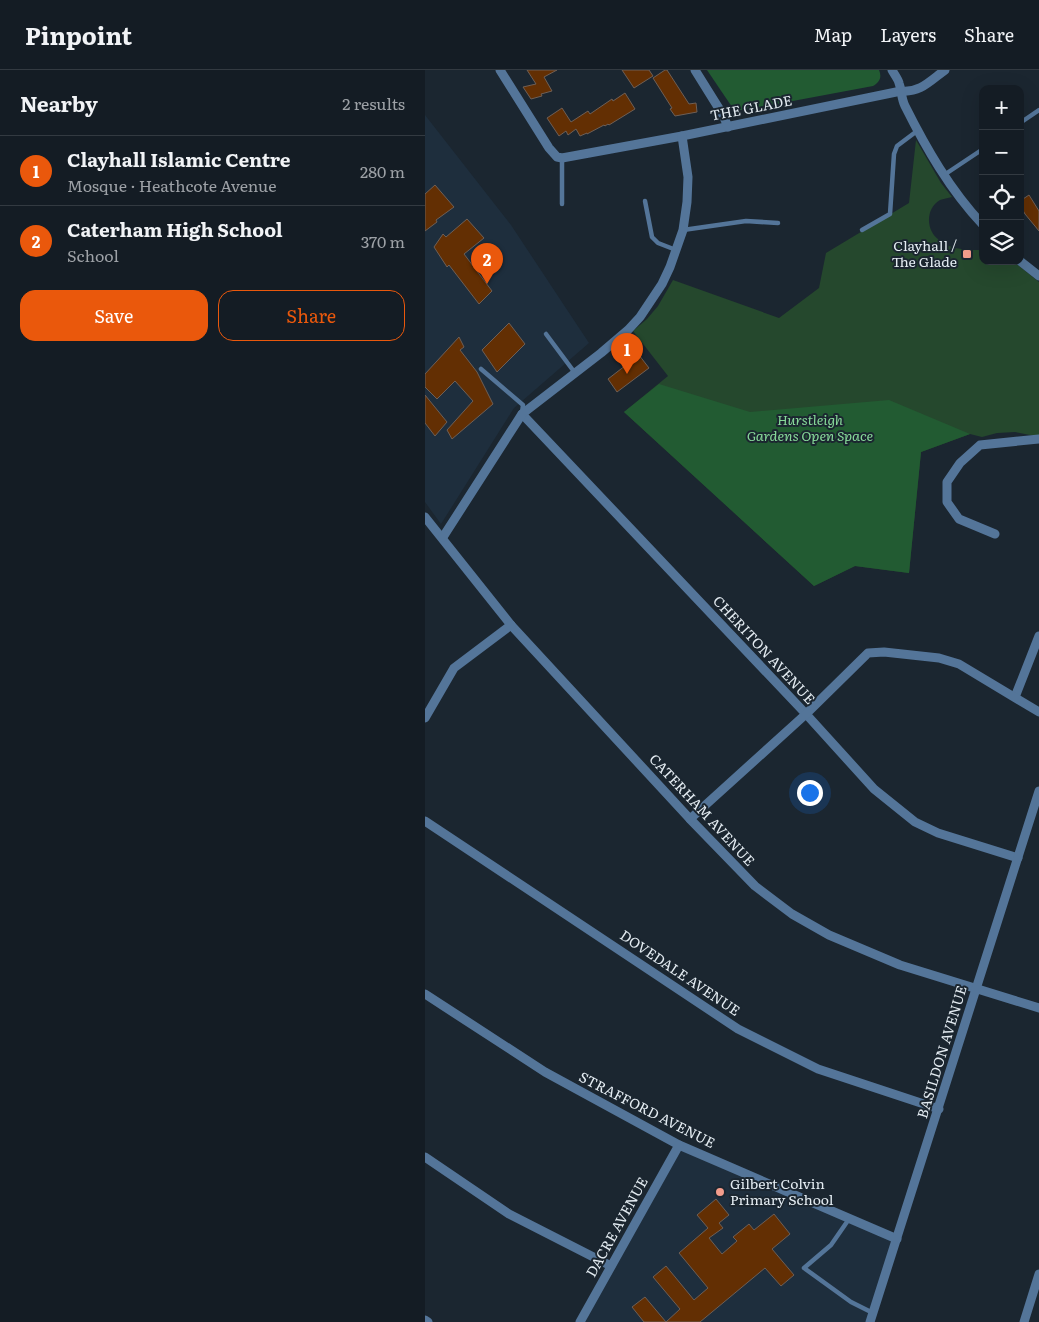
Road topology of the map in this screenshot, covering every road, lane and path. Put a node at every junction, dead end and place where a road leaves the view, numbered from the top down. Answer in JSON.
{"nodes":[{"id":1,"x":500,"y":70,"type":"edge"},
{"id":2,"x":695,"y":70,"type":"edge"},
{"id":3,"x":892,"y":70,"type":"edge"},
{"id":4,"x":945,"y":70,"type":"edge"},
{"id":5,"x":901,"y":91,"type":"junction"},
{"id":6,"x":1039,"y":110,"type":"edge"},
{"id":7,"x":1024,"y":120,"type":"edge"},
{"id":8,"x":728,"y":127,"type":"junction"},
{"id":9,"x":917,"y":132,"type":"junction"},
{"id":10,"x":682,"y":136,"type":"junction"},
{"id":11,"x":979,"y":151,"type":"edge"},
{"id":12,"x":559,"y":157,"type":"junction"},
{"id":13,"x":943,"y":176,"type":"junction"},
{"id":14,"x":645,"y":201,"type":"dead end"},
{"id":15,"x":562,"y":204,"type":"dead end"},
{"id":16,"x":979,"y":221,"type":"edge"},
{"id":17,"x":778,"y":223,"type":"dead end"},
{"id":18,"x":683,"y":230,"type":"junction"},
{"id":19,"x":862,"y":230,"type":"dead end"},
{"id":20,"x":676,"y":250,"type":"junction"},
{"id":21,"x":1024,"y":264,"type":"edge"},
{"id":22,"x":1039,"y":276,"type":"edge"},
{"id":23,"x":546,"y":334,"type":"dead end"},
{"id":24,"x":481,"y":369,"type":"dead end"},
{"id":25,"x":575,"y":374,"type":"junction"},
{"id":26,"x":522,"y":414,"type":"junction"},
{"id":27,"x":1039,"y":439,"type":"edge"},
{"id":28,"x":425,"y":517,"type":"edge"},
{"id":29,"x":995,"y":534,"type":"dead end"},
{"id":30,"x":443,"y":538,"type":"junction"},
{"id":31,"x":511,"y":625,"type":"junction"},
{"id":32,"x":1039,"y":636,"type":"edge"},
{"id":33,"x":1015,"y":697,"type":"junction"},
{"id":34,"x":1039,"y":712,"type":"edge"},
{"id":35,"x":806,"y":714,"type":"junction"},
{"id":36,"x":425,"y":718,"type":"edge"},
{"id":37,"x":1039,"y":791,"type":"edge"},
{"id":38,"x":690,"y":819,"type":"junction"},
{"id":39,"x":425,"y":822,"type":"edge"},
{"id":40,"x":1018,"y":858,"type":"junction"},
{"id":41,"x":976,"y":989,"type":"junction"},
{"id":42,"x":425,"y":994,"type":"edge"},
{"id":43,"x":1039,"y":1008,"type":"edge"},
{"id":44,"x":939,"y":1109,"type":"junction"},
{"id":45,"x":679,"y":1145,"type":"junction"},
{"id":46,"x":425,"y":1157,"type":"edge"},
{"id":47,"x":849,"y":1219,"type":"junction"},
{"id":48,"x":897,"y":1239,"type":"junction"},
{"id":49,"x":611,"y":1266,"type":"junction"},
{"id":50,"x":1039,"y":1274,"type":"edge"},
{"id":51,"x":872,"y":1318,"type":"edge"},
{"id":52,"x":580,"y":1322,"type":"edge"},
{"id":53,"x":1024,"y":1322,"type":"edge"}],
"edges":[{"from":1,"to":12,"type":"street"},
{"from":2,"to":8,"type":"street"},
{"from":3,"to":5,"type":"street"},
{"from":4,"to":5,"type":"street","name":"THE GLADE"},
{"from":5,"to":8,"type":"street","name":"THE GLADE"},
{"from":5,"to":9,"type":"street"},
{"from":6,"to":7,"type":"lane"},
{"from":8,"to":10,"type":"street","name":"THE GLADE"},
{"from":9,"to":13,"type":"street"},
{"from":9,"to":19,"type":"lane"},
{"from":10,"to":12,"type":"street","name":"THE GLADE"},
{"from":10,"to":18,"type":"street"},
{"from":11,"to":13,"type":"lane"},
{"from":12,"to":15,"type":"lane"},
{"from":13,"to":16,"type":"street"},
{"from":14,"to":20,"type":"lane"},
{"from":17,"to":18,"type":"lane"},
{"from":18,"to":20,"type":"street"},
{"from":20,"to":25,"type":"street"},
{"from":21,"to":22,"type":"street"},
{"from":23,"to":25,"type":"lane"},
{"from":24,"to":26,"type":"lane"},
{"from":25,"to":26,"type":"street"},
{"from":26,"to":30,"type":"street"},
{"from":26,"to":35,"type":"street","name":"CHERITON AVENUE"},
{"from":27,"to":29,"type":"street"},
{"from":28,"to":30,"type":"street","name":"CATERHAM AVENUE"},
{"from":30,"to":31,"type":"street","name":"CATERHAM AVENUE"},
{"from":31,"to":36,"type":"street"},
{"from":31,"to":38,"type":"street","name":"CATERHAM AVENUE"},
{"from":32,"to":33,"type":"street"},
{"from":33,"to":34,"type":"street"},
{"from":33,"to":35,"type":"street"},
{"from":35,"to":38,"type":"street"},
{"from":35,"to":40,"type":"street","name":"CHERITON AVENUE"},
{"from":37,"to":40,"type":"street","name":"BASILDON AVENUE"},
{"from":38,"to":41,"type":"street","name":"CATERHAM AVENUE"},
{"from":39,"to":44,"type":"street","name":"DOVEDALE AVENUE"},
{"from":40,"to":41,"type":"street","name":"BASILDON AVENUE"},
{"from":41,"to":43,"type":"street","name":"CATERHAM AVENUE"},
{"from":41,"to":44,"type":"street","name":"BASILDON AVENUE"},
{"from":42,"to":45,"type":"street","name":"STRAFFORD AVENUE"},
{"from":44,"to":48,"type":"street","name":"BASILDON AVENUE"},
{"from":45,"to":47,"type":"street","name":"STRAFFORD AVENUE"},
{"from":45,"to":49,"type":"street","name":"DACRE AVENUE"},
{"from":46,"to":49,"type":"street"},
{"from":47,"to":48,"type":"street","name":"STRAFFORD AVENUE"},
{"from":47,"to":51,"type":"lane"},
{"from":48,"to":51,"type":"street","name":"BASILDON AVENUE"},
{"from":49,"to":52,"type":"street","name":"DACRE AVENUE"},
{"from":50,"to":53,"type":"street"}]}
